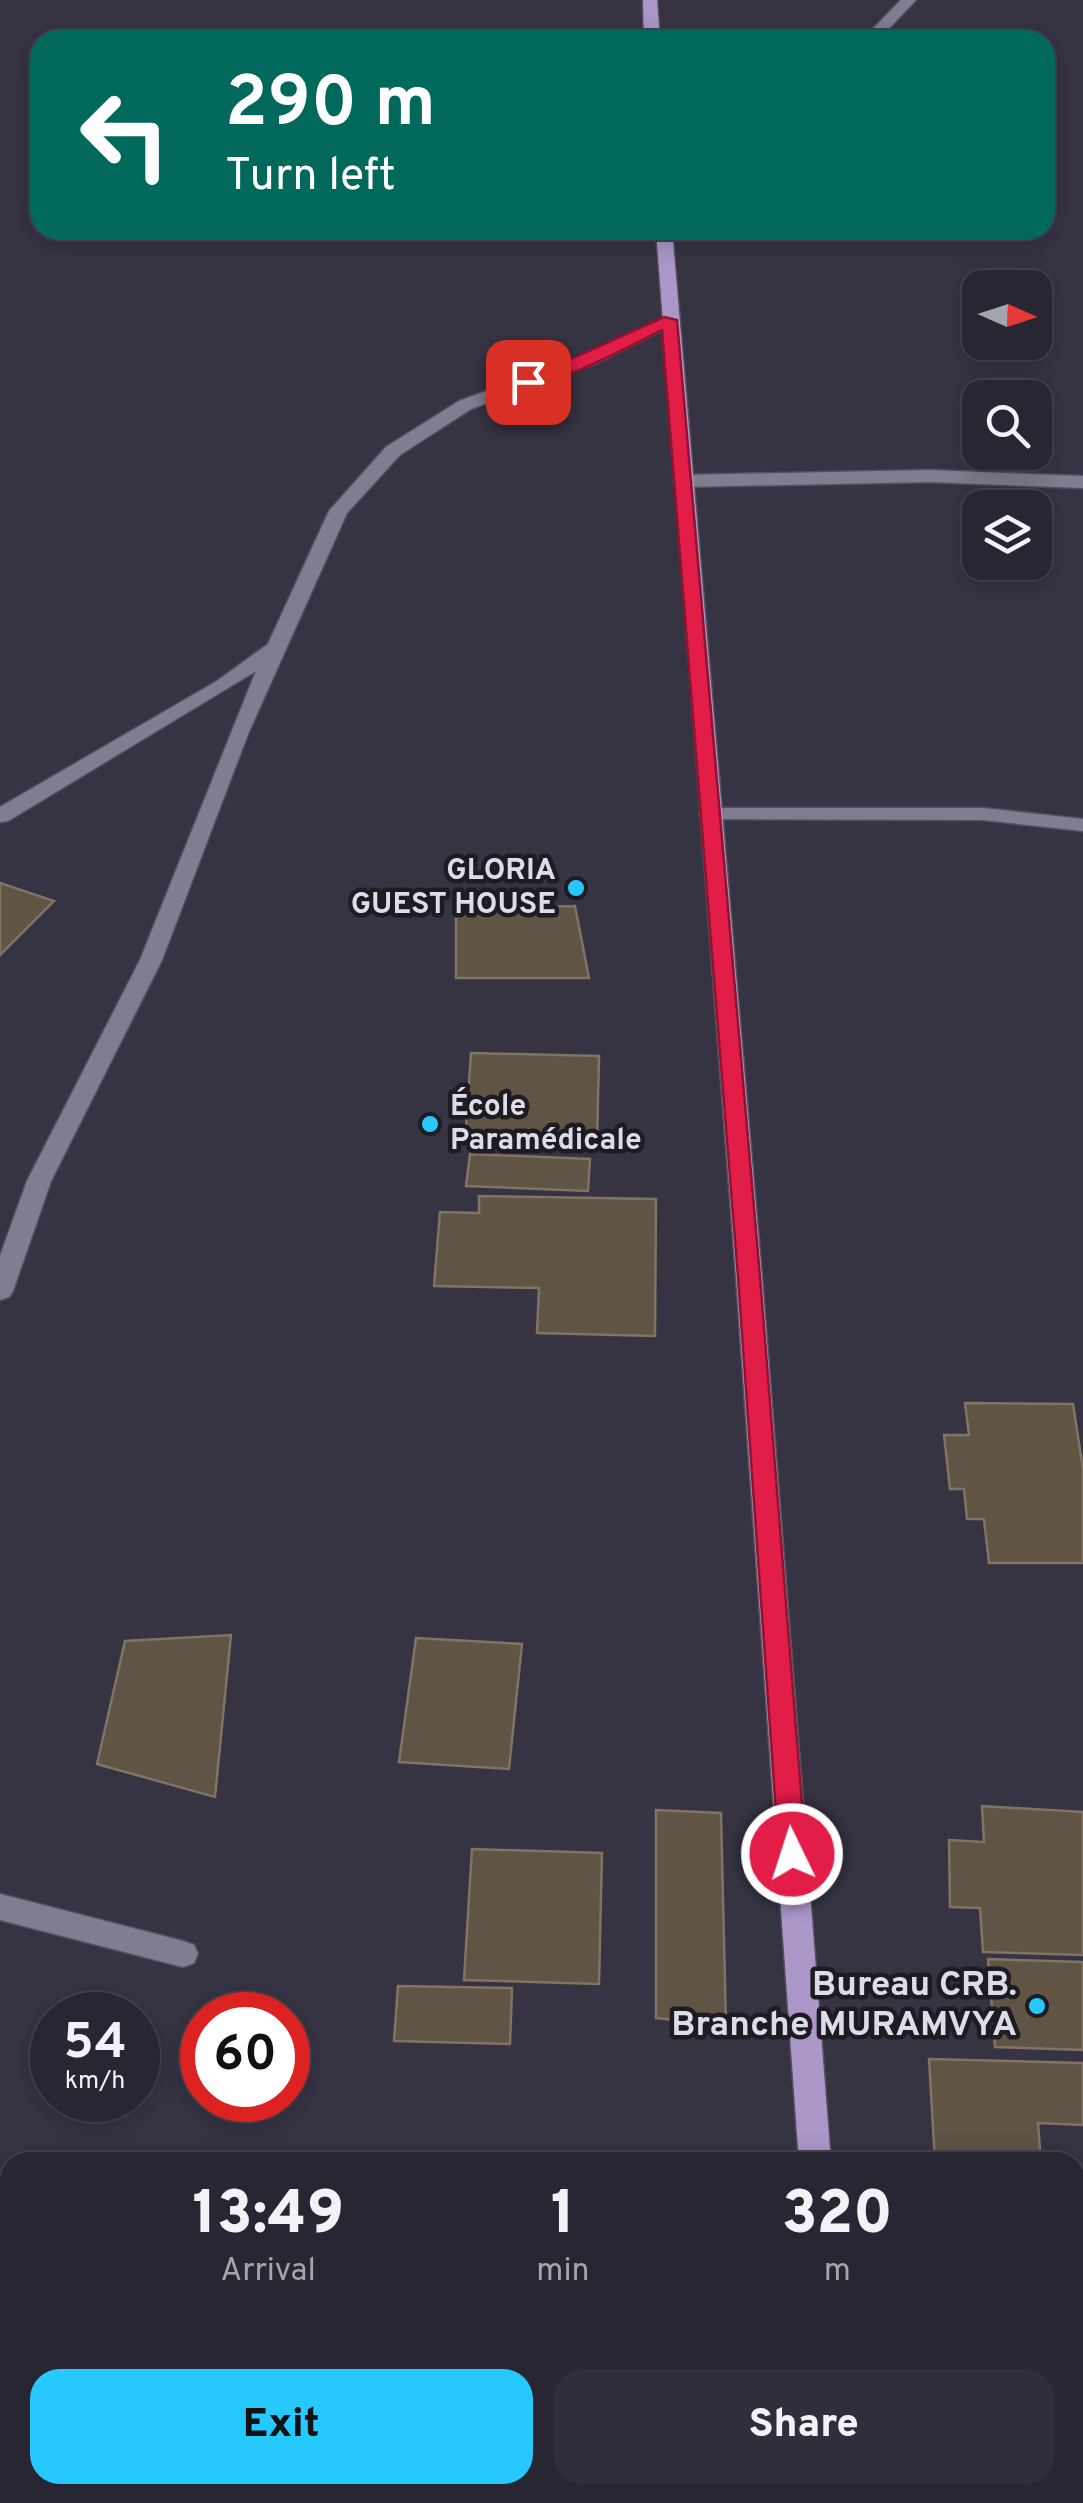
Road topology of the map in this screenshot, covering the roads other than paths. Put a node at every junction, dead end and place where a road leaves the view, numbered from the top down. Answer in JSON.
{"nodes":[{"id":1,"x":650,"y":0,"type":"edge"},
{"id":2,"x":909,"y":0,"type":"edge"},
{"id":3,"x":652,"y":30,"type":"edge"},
{"id":4,"x":880,"y":30,"type":"edge"},
{"id":5,"x":665,"y":240,"type":"edge"},
{"id":6,"x":669,"y":320,"type":"junction"},
{"id":7,"x":682,"y":482,"type":"junction"},
{"id":8,"x":1083,"y":482,"type":"edge"},
{"id":9,"x":277,"y":646,"type":"junction"},
{"id":10,"x":710,"y":814,"type":"junction"},
{"id":11,"x":0,"y":816,"type":"edge"},
{"id":12,"x":1083,"y":825,"type":"edge"},
{"id":13,"x":0,"y":1291,"type":"edge"},
{"id":14,"x":0,"y":1908,"type":"edge"},
{"id":15,"x":183,"y":1954,"type":"dead end"},
{"id":16,"x":814,"y":2152,"type":"edge"}],
"edges":[{"from":1,"to":3,"type":"main road"},
{"from":2,"to":4,"type":"street"},
{"from":5,"to":6,"type":"main road"},
{"from":6,"to":7,"type":"main road"},
{"from":6,"to":9,"type":"street"},
{"from":7,"to":8,"type":"street"},
{"from":7,"to":10,"type":"main road"},
{"from":9,"to":11,"type":"street"},
{"from":9,"to":13,"type":"street"},
{"from":10,"to":12,"type":"street"},
{"from":10,"to":16,"type":"main road"},
{"from":14,"to":15,"type":"street"}]}
